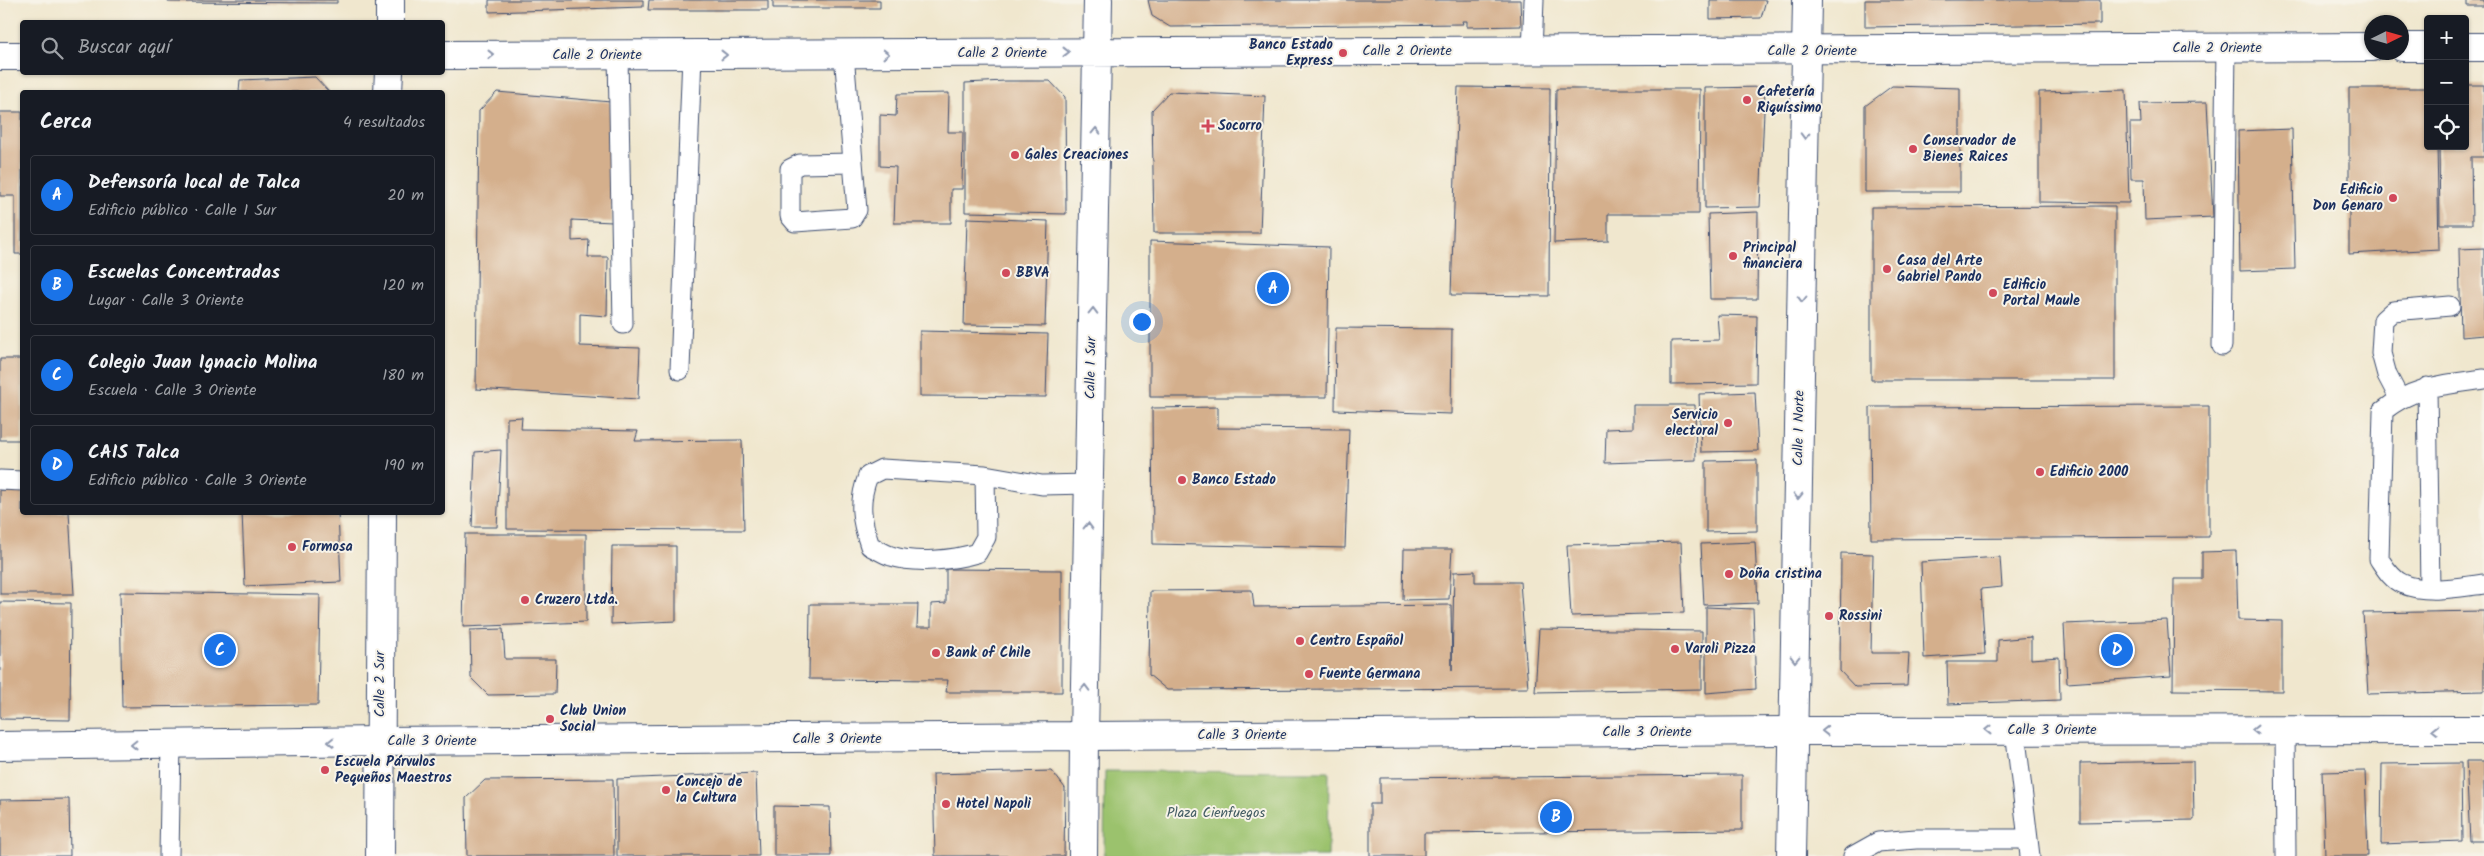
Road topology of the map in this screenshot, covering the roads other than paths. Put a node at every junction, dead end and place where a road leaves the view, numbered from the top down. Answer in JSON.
{"nodes":[{"id":1,"x":390,"y":0,"type":"edge"},
{"id":2,"x":1098,"y":0,"type":"edge"},
{"id":3,"x":1534,"y":0,"type":"edge"},
{"id":4,"x":1807,"y":0,"type":"edge"},
{"id":5,"x":390,"y":20,"type":"edge"},
{"id":6,"x":2364,"y":47,"type":"edge"},
{"id":7,"x":2409,"y":47,"type":"edge"},
{"id":8,"x":2424,"y":47,"type":"edge"},
{"id":9,"x":2469,"y":47,"type":"edge"},
{"id":10,"x":2484,"y":47,"type":"edge"},
{"id":11,"x":2226,"y":48,"type":"junction"},
{"id":12,"x":1806,"y":51,"type":"junction"},
{"id":13,"x":1097,"y":52,"type":"junction"},
{"id":14,"x":1532,"y":52,"type":"junction"},
{"id":15,"x":844,"y":54,"type":"junction"},
{"id":16,"x":445,"y":55,"type":"edge"},
{"id":17,"x":618,"y":55,"type":"junction"},
{"id":18,"x":692,"y":55,"type":"junction"},
{"id":19,"x":0,"y":56,"type":"edge"},
{"id":20,"x":20,"y":56,"type":"edge"},
{"id":21,"x":389,"y":75,"type":"edge"},
{"id":22,"x":388,"y":90,"type":"edge"},
{"id":23,"x":852,"y":163,"type":"dead end"},
{"id":24,"x":2450,"y":306,"type":"dead end"},
{"id":25,"x":623,"y":324,"type":"dead end"},
{"id":26,"x":2222,"y":346,"type":"dead end"},
{"id":27,"x":680,"y":370,"type":"dead end"},
{"id":28,"x":2484,"y":379,"type":"edge"},
{"id":29,"x":2427,"y":387,"type":"junction"},
{"id":30,"x":2399,"y":398,"type":"junction"},
{"id":31,"x":985,"y":475,"type":"junction"},
{"id":32,"x":0,"y":480,"type":"edge"},
{"id":33,"x":20,"y":481,"type":"edge"},
{"id":34,"x":1089,"y":484,"type":"junction"},
{"id":35,"x":382,"y":515,"type":"edge"},
{"id":36,"x":2484,"y":584,"type":"edge"},
{"id":37,"x":2430,"y":589,"type":"junction"},
{"id":38,"x":2015,"y":730,"type":"junction"},
{"id":39,"x":2285,"y":730,"type":"junction"},
{"id":40,"x":2484,"y":730,"type":"edge"},
{"id":41,"x":1793,"y":731,"type":"junction"},
{"id":42,"x":1084,"y":737,"type":"junction"},
{"id":43,"x":380,"y":741,"type":"junction"},
{"id":44,"x":171,"y":744,"type":"junction"},
{"id":45,"x":0,"y":746,"type":"edge"},
{"id":46,"x":2029,"y":848,"type":"edge"},
{"id":47,"x":170,"y":856,"type":"edge"},
{"id":48,"x":380,"y":856,"type":"edge"},
{"id":49,"x":1083,"y":856,"type":"edge"},
{"id":50,"x":1791,"y":856,"type":"edge"},
{"id":51,"x":1853,"y":856,"type":"edge"},
{"id":52,"x":2286,"y":856,"type":"edge"}],
"edges":[{"from":1,"to":5,"type":"street"},
{"from":2,"to":13,"type":"street","name":"Calle 1 Sur"},
{"from":3,"to":14,"type":"lane"},
{"from":4,"to":12,"type":"street","name":"Calle 1 Norte"},
{"from":6,"to":11,"type":"street","name":"Calle 2 Oriente"},
{"from":7,"to":8,"type":"street"},
{"from":9,"to":10,"type":"street"},
{"from":11,"to":12,"type":"street","name":"Calle 2 Oriente"},
{"from":11,"to":26,"type":"lane"},
{"from":12,"to":14,"type":"street","name":"Calle 2 Oriente"},
{"from":12,"to":41,"type":"street","name":"Calle 1 Norte","one_way":true},
{"from":13,"to":14,"type":"street","name":"Calle 2 Oriente"},
{"from":15,"to":13,"type":"street","name":"Calle 2 Oriente","one_way":true},
{"from":34,"to":13,"type":"street","name":"Calle 1 Sur","one_way":true},
{"from":18,"to":15,"type":"street","name":"Calle 2 Oriente","one_way":true},
{"from":15,"to":23,"type":"lane"},
{"from":16,"to":17,"type":"street","name":"Calle 2 Oriente","one_way":true},
{"from":17,"to":18,"type":"street","name":"Calle 2 Oriente"},
{"from":17,"to":25,"type":"lane"},
{"from":18,"to":27,"type":"lane"},
{"from":19,"to":20,"type":"street"},
{"from":21,"to":22,"type":"street"},
{"from":24,"to":30,"type":"lane"},
{"from":28,"to":29,"type":"lane"},
{"from":29,"to":30,"type":"lane"},
{"from":29,"to":37,"type":"lane"},
{"from":30,"to":37,"type":"lane"},
{"from":31,"to":31,"type":"lane"},
{"from":31,"to":34,"type":"lane"},
{"from":32,"to":33,"type":"lane"},
{"from":42,"to":34,"type":"street","name":"Calle 1 Sur","one_way":true},
{"from":35,"to":43,"type":"street","name":"Calle 2 Sur"},
{"from":36,"to":37,"type":"lane"},
{"from":39,"to":38,"type":"street","name":"Calle 3 Oriente","one_way":true},
{"from":38,"to":41,"type":"street","name":"Calle 3 Oriente","one_way":true},
{"from":38,"to":46,"type":"lane"},
{"from":40,"to":39,"type":"street","name":"Calle 3 Oriente","one_way":true},
{"from":39,"to":52,"type":"lane"},
{"from":41,"to":42,"type":"street","name":"Calle 3 Oriente"},
{"from":41,"to":50,"type":"street","name":"Calle 1 Norte"},
{"from":42,"to":43,"type":"street","name":"Calle 3 Oriente"},
{"from":42,"to":49,"type":"street","name":"Calle 1 Sur"},
{"from":43,"to":44,"type":"street","name":"Calle 3 Oriente","one_way":true},
{"from":43,"to":48,"type":"street","name":"Calle 2 Sur"},
{"from":44,"to":45,"type":"street","name":"Calle 3 Oriente","one_way":true},
{"from":44,"to":47,"type":"lane"},
{"from":46,"to":51,"type":"lane"}]}
